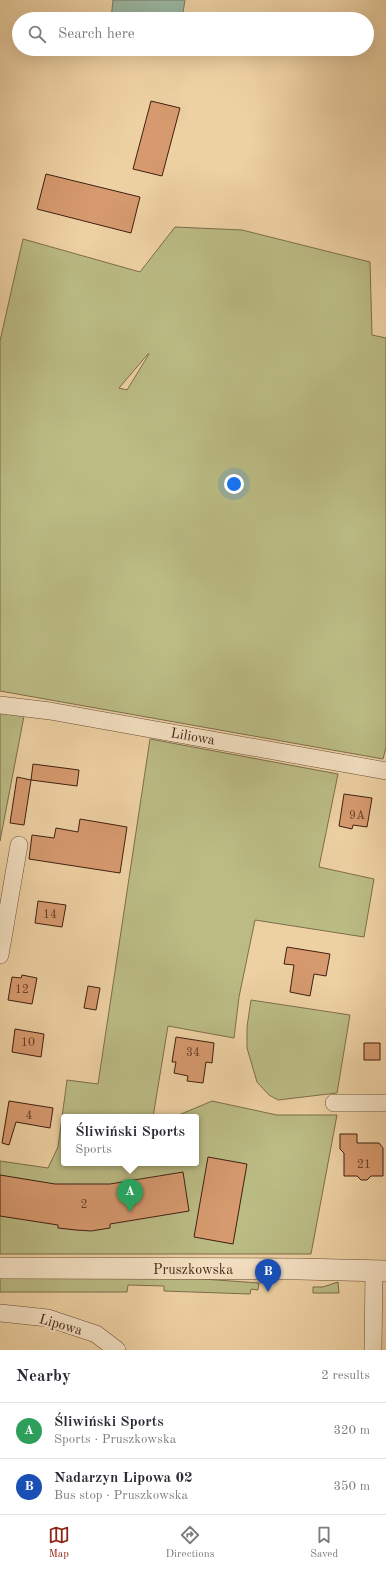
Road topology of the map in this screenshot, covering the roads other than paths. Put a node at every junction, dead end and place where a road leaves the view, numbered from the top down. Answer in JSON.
{"nodes":[{"id":1,"x":0,"y":705,"type":"edge"},
{"id":2,"x":386,"y":771,"type":"edge"},
{"id":3,"x":19,"y":845,"type":"dead end"},
{"id":4,"x":0,"y":955,"type":"edge"},
{"id":5,"x":334,"y":1103,"type":"dead end"},
{"id":6,"x":386,"y":1103,"type":"edge"},
{"id":7,"x":0,"y":1268,"type":"edge"},
{"id":8,"x":380,"y":1271,"type":"edge"},
{"id":9,"x":0,"y":1313,"type":"edge"},
{"id":10,"x":117,"y":1350,"type":"edge"},
{"id":11,"x":373,"y":1350,"type":"edge"}],
"edges":[{"from":1,"to":2,"type":"street","name":"Liliowa"},
{"from":3,"to":4,"type":"street"},
{"from":5,"to":6,"type":"street"},
{"from":7,"to":8,"type":"street","name":"Pruszkowska"},
{"from":8,"to":11,"type":"street"},
{"from":9,"to":10,"type":"street","name":"Lipowa"}]}
